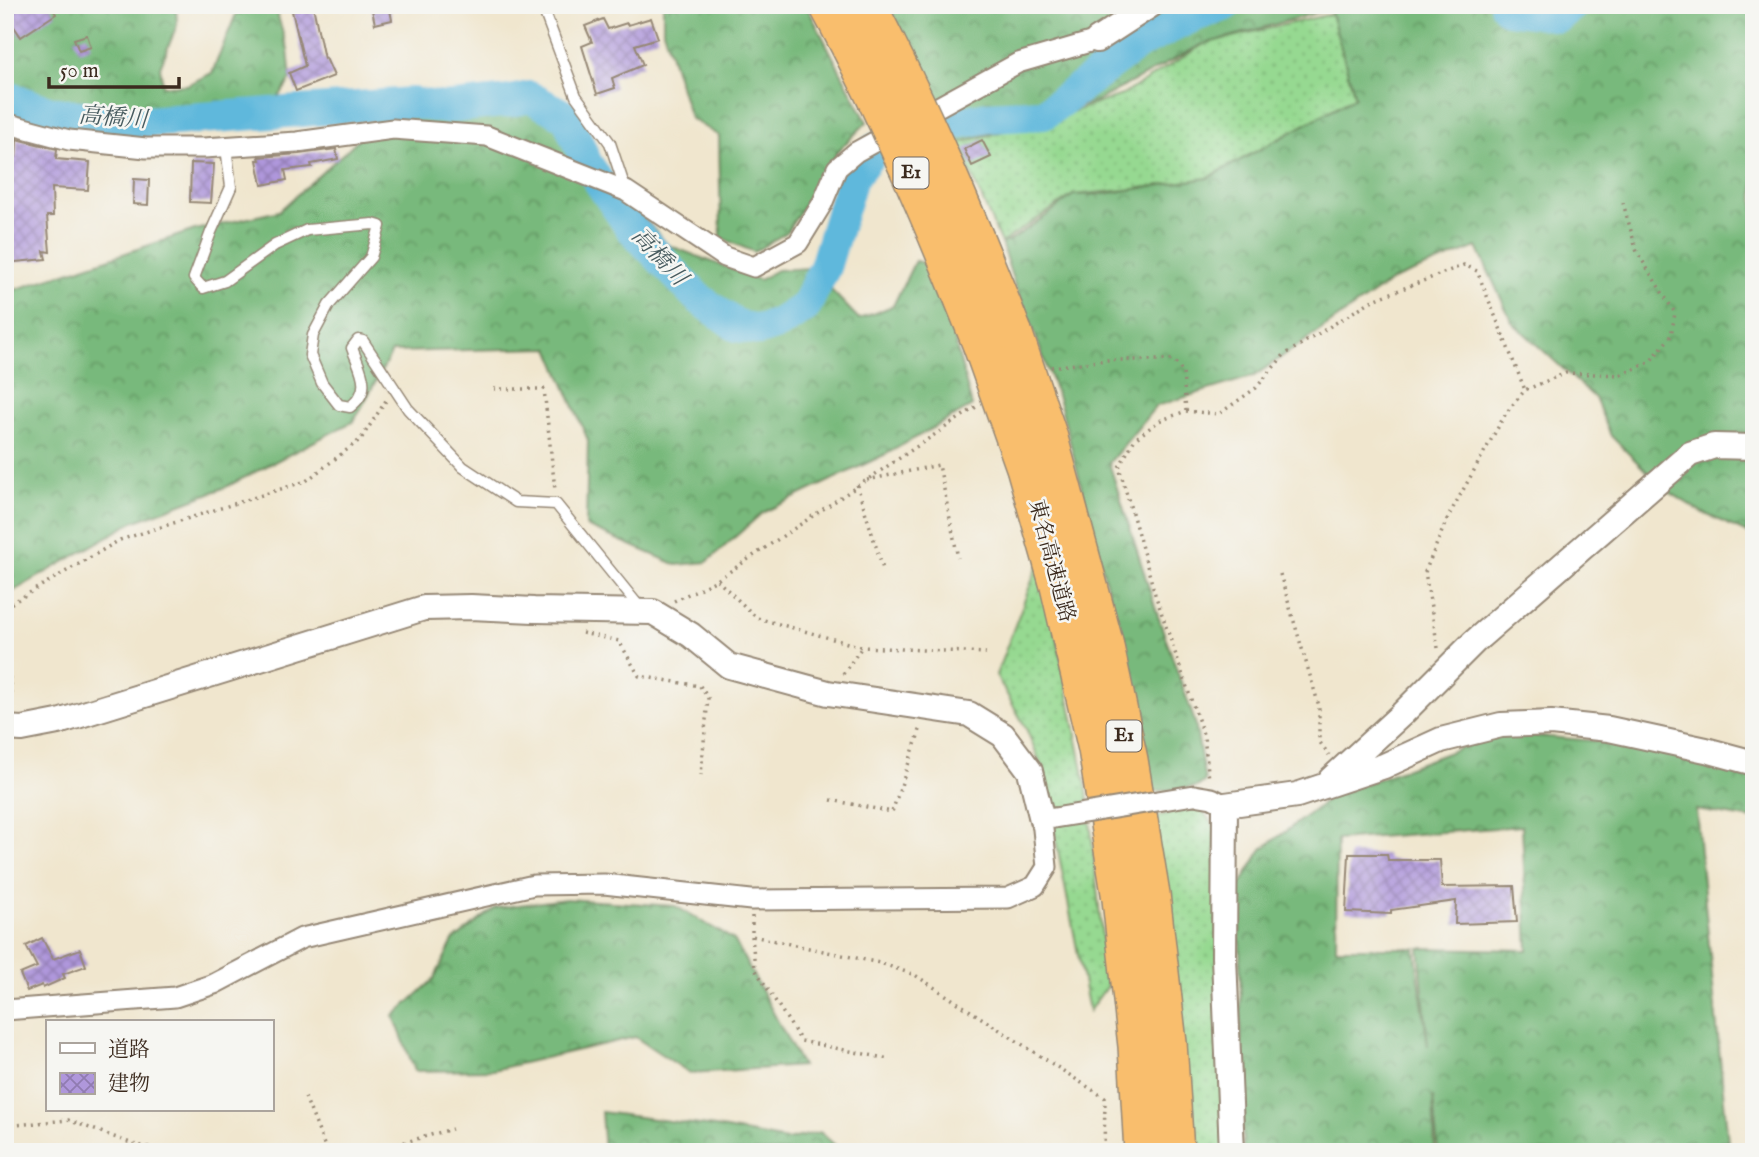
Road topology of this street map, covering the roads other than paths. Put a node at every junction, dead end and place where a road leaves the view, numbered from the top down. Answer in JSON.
{"nodes":[{"id":1,"x":542,"y":5,"type":"edge"},
{"id":2,"x":828,"y":5,"type":"edge"},
{"id":3,"x":867,"y":5,"type":"edge"},
{"id":4,"x":1151,"y":5,"type":"edge"},
{"id":5,"x":1097,"y":40,"type":"joint"},
{"id":6,"x":5,"y":123,"type":"edge"},
{"id":7,"x":226,"y":147,"type":"junction"},
{"id":8,"x":626,"y":191,"type":"junction"},
{"id":9,"x":998,"y":339,"type":"junction"},
{"id":10,"x":1754,"y":447,"type":"edge"},
{"id":11,"x":648,"y":612,"type":"junction"},
{"id":12,"x":9,"y":729,"type":"edge"},
{"id":13,"x":1754,"y":763,"type":"edge"},
{"id":14,"x":1332,"y":779,"type":"junction"},
{"id":15,"x":1210,"y":800,"type":"junction"},
{"id":16,"x":1048,"y":819,"type":"junction"},
{"id":17,"x":5,"y":1010,"type":"edge"},
{"id":18,"x":1143,"y":1152,"type":"edge"},
{"id":19,"x":1175,"y":1152,"type":"edge"},
{"id":20,"x":1233,"y":1152,"type":"edge"}],
"edges":[{"from":1,"to":8,"type":"lane"},
{"from":2,"to":9,"type":"highway","name":"東名高速道路","number":"E1","bridge":true},
{"from":3,"to":9,"type":"highway","name":"東名高速道路","number":"E1","bridge":true},
{"from":4,"to":5,"type":"street"},
{"from":5,"to":8,"type":"street"},
{"from":6,"to":7,"type":"street"},
{"from":7,"to":8,"type":"street"},
{"from":7,"to":11,"type":"lane"},
{"from":9,"to":18,"type":"highway","name":"東名高速道路","number":"E1"},
{"from":9,"to":19,"type":"highway","name":"東名高速道路","number":"E1"},
{"from":10,"to":14,"type":"street"},
{"from":11,"to":12,"type":"street"},
{"from":11,"to":16,"type":"street"},
{"from":13,"to":14,"type":"street"},
{"from":14,"to":15,"type":"street"},
{"from":15,"to":16,"type":"street","bridge":true},
{"from":15,"to":20,"type":"street"},
{"from":16,"to":17,"type":"street"}]}
